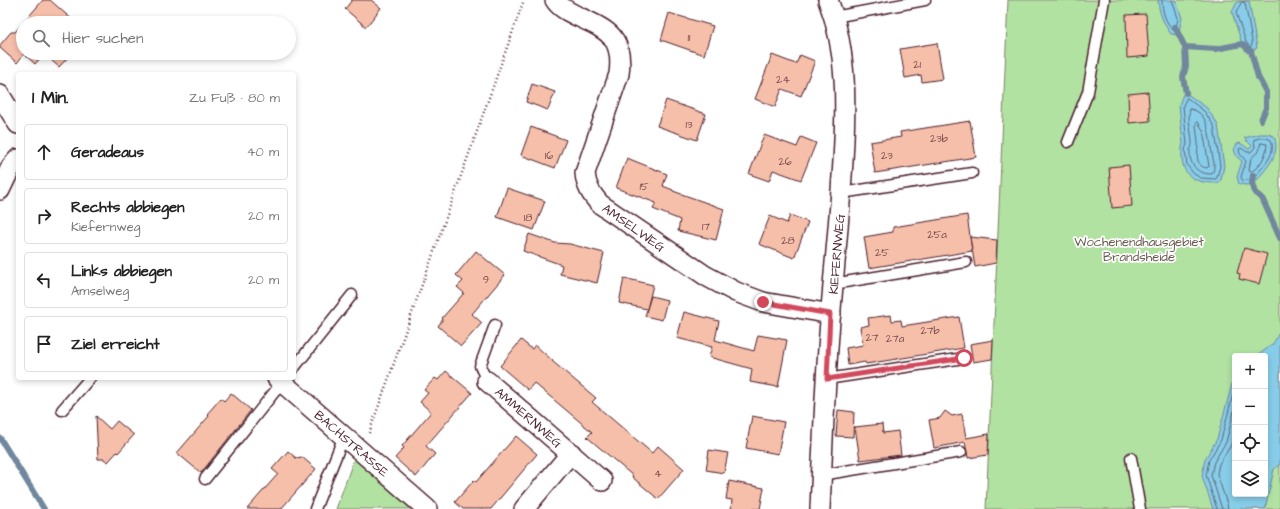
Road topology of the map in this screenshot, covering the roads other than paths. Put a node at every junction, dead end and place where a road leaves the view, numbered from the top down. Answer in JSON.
{"nodes":[{"id":1,"x":554,"y":0,"type":"edge"},
{"id":2,"x":924,"y":0,"type":"edge"},
{"id":3,"x":1104,"y":0,"type":"edge"},
{"id":4,"x":831,"y":8,"type":"edge"},
{"id":5,"x":0,"y":95,"type":"edge"},
{"id":6,"x":16,"y":121,"type":"edge"},
{"id":7,"x":1068,"y":142,"type":"dead end"},
{"id":8,"x":16,"y":161,"type":"edge"},
{"id":9,"x":972,"y":173,"type":"dead end"},
{"id":10,"x":0,"y":190,"type":"edge"},
{"id":11,"x":841,"y":193,"type":"junction"},
{"id":12,"x":966,"y":262,"type":"dead end"},
{"id":13,"x":833,"y":284,"type":"junction"},
{"id":14,"x":352,"y":295,"type":"dead end"},
{"id":15,"x":830,"y":314,"type":"junction"},
{"id":16,"x":495,"y":326,"type":"dead end"},
{"id":17,"x":964,"y":358,"type":"dead end"},
{"id":18,"x":296,"y":365,"type":"edge"},
{"id":19,"x":827,"y":379,"type":"junction"},
{"id":20,"x":88,"y":380,"type":"edge"},
{"id":21,"x":281,"y":380,"type":"edge"},
{"id":22,"x":487,"y":381,"type":"joint"},
{"id":23,"x":62,"y":410,"type":"dead end"},
{"id":24,"x":344,"y":436,"type":"junction"},
{"id":25,"x":961,"y":452,"type":"dead end"},
{"id":26,"x":571,"y":453,"type":"junction"},
{"id":27,"x":1131,"y":458,"type":"dead end"},
{"id":28,"x":821,"y":475,"type":"junction"},
{"id":29,"x":205,"y":478,"type":"dead end"},
{"id":30,"x":602,"y":481,"type":"dead end"},
{"id":31,"x":315,"y":509,"type":"edge"},
{"id":32,"x":427,"y":509,"type":"edge"},
{"id":33,"x":524,"y":509,"type":"edge"},
{"id":34,"x":820,"y":509,"type":"edge"},
{"id":35,"x":1140,"y":509,"type":"edge"}],
"edges":[{"from":1,"to":15,"type":"street","name":"AMSELWEG"},
{"from":2,"to":4,"type":"lane"},
{"from":3,"to":7,"type":"lane"},
{"from":4,"to":11,"type":"street","name":"KIEFERNWEG"},
{"from":5,"to":6,"type":"street"},
{"from":8,"to":10,"type":"street"},
{"from":9,"to":11,"type":"lane"},
{"from":11,"to":13,"type":"street","name":"KIEFERNWEG"},
{"from":12,"to":13,"type":"lane"},
{"from":13,"to":15,"type":"street","name":"KIEFERNWEG"},
{"from":14,"to":18,"type":"lane"},
{"from":15,"to":19,"type":"street","name":"KIEFERNWEG"},
{"from":16,"to":22,"type":"lane"},
{"from":17,"to":19,"type":"lane"},
{"from":19,"to":28,"type":"street","name":"KIEFERNWEG"},
{"from":20,"to":23,"type":"lane"},
{"from":21,"to":24,"type":"street","name":"BACHSTRASSE"},
{"from":21,"to":29,"type":"lane"},
{"from":22,"to":26,"type":"street","name":"AMMERNWEG"},
{"from":24,"to":31,"type":"lane"},
{"from":24,"to":32,"type":"street","name":"BACHSTRASSE"},
{"from":25,"to":28,"type":"lane"},
{"from":26,"to":30,"type":"street","name":"AMMERNWEG"},
{"from":26,"to":33,"type":"street","name":"AMMERNWEG"},
{"from":27,"to":35,"type":"lane"},
{"from":28,"to":34,"type":"street","name":"KIEFERNWEG"}]}
